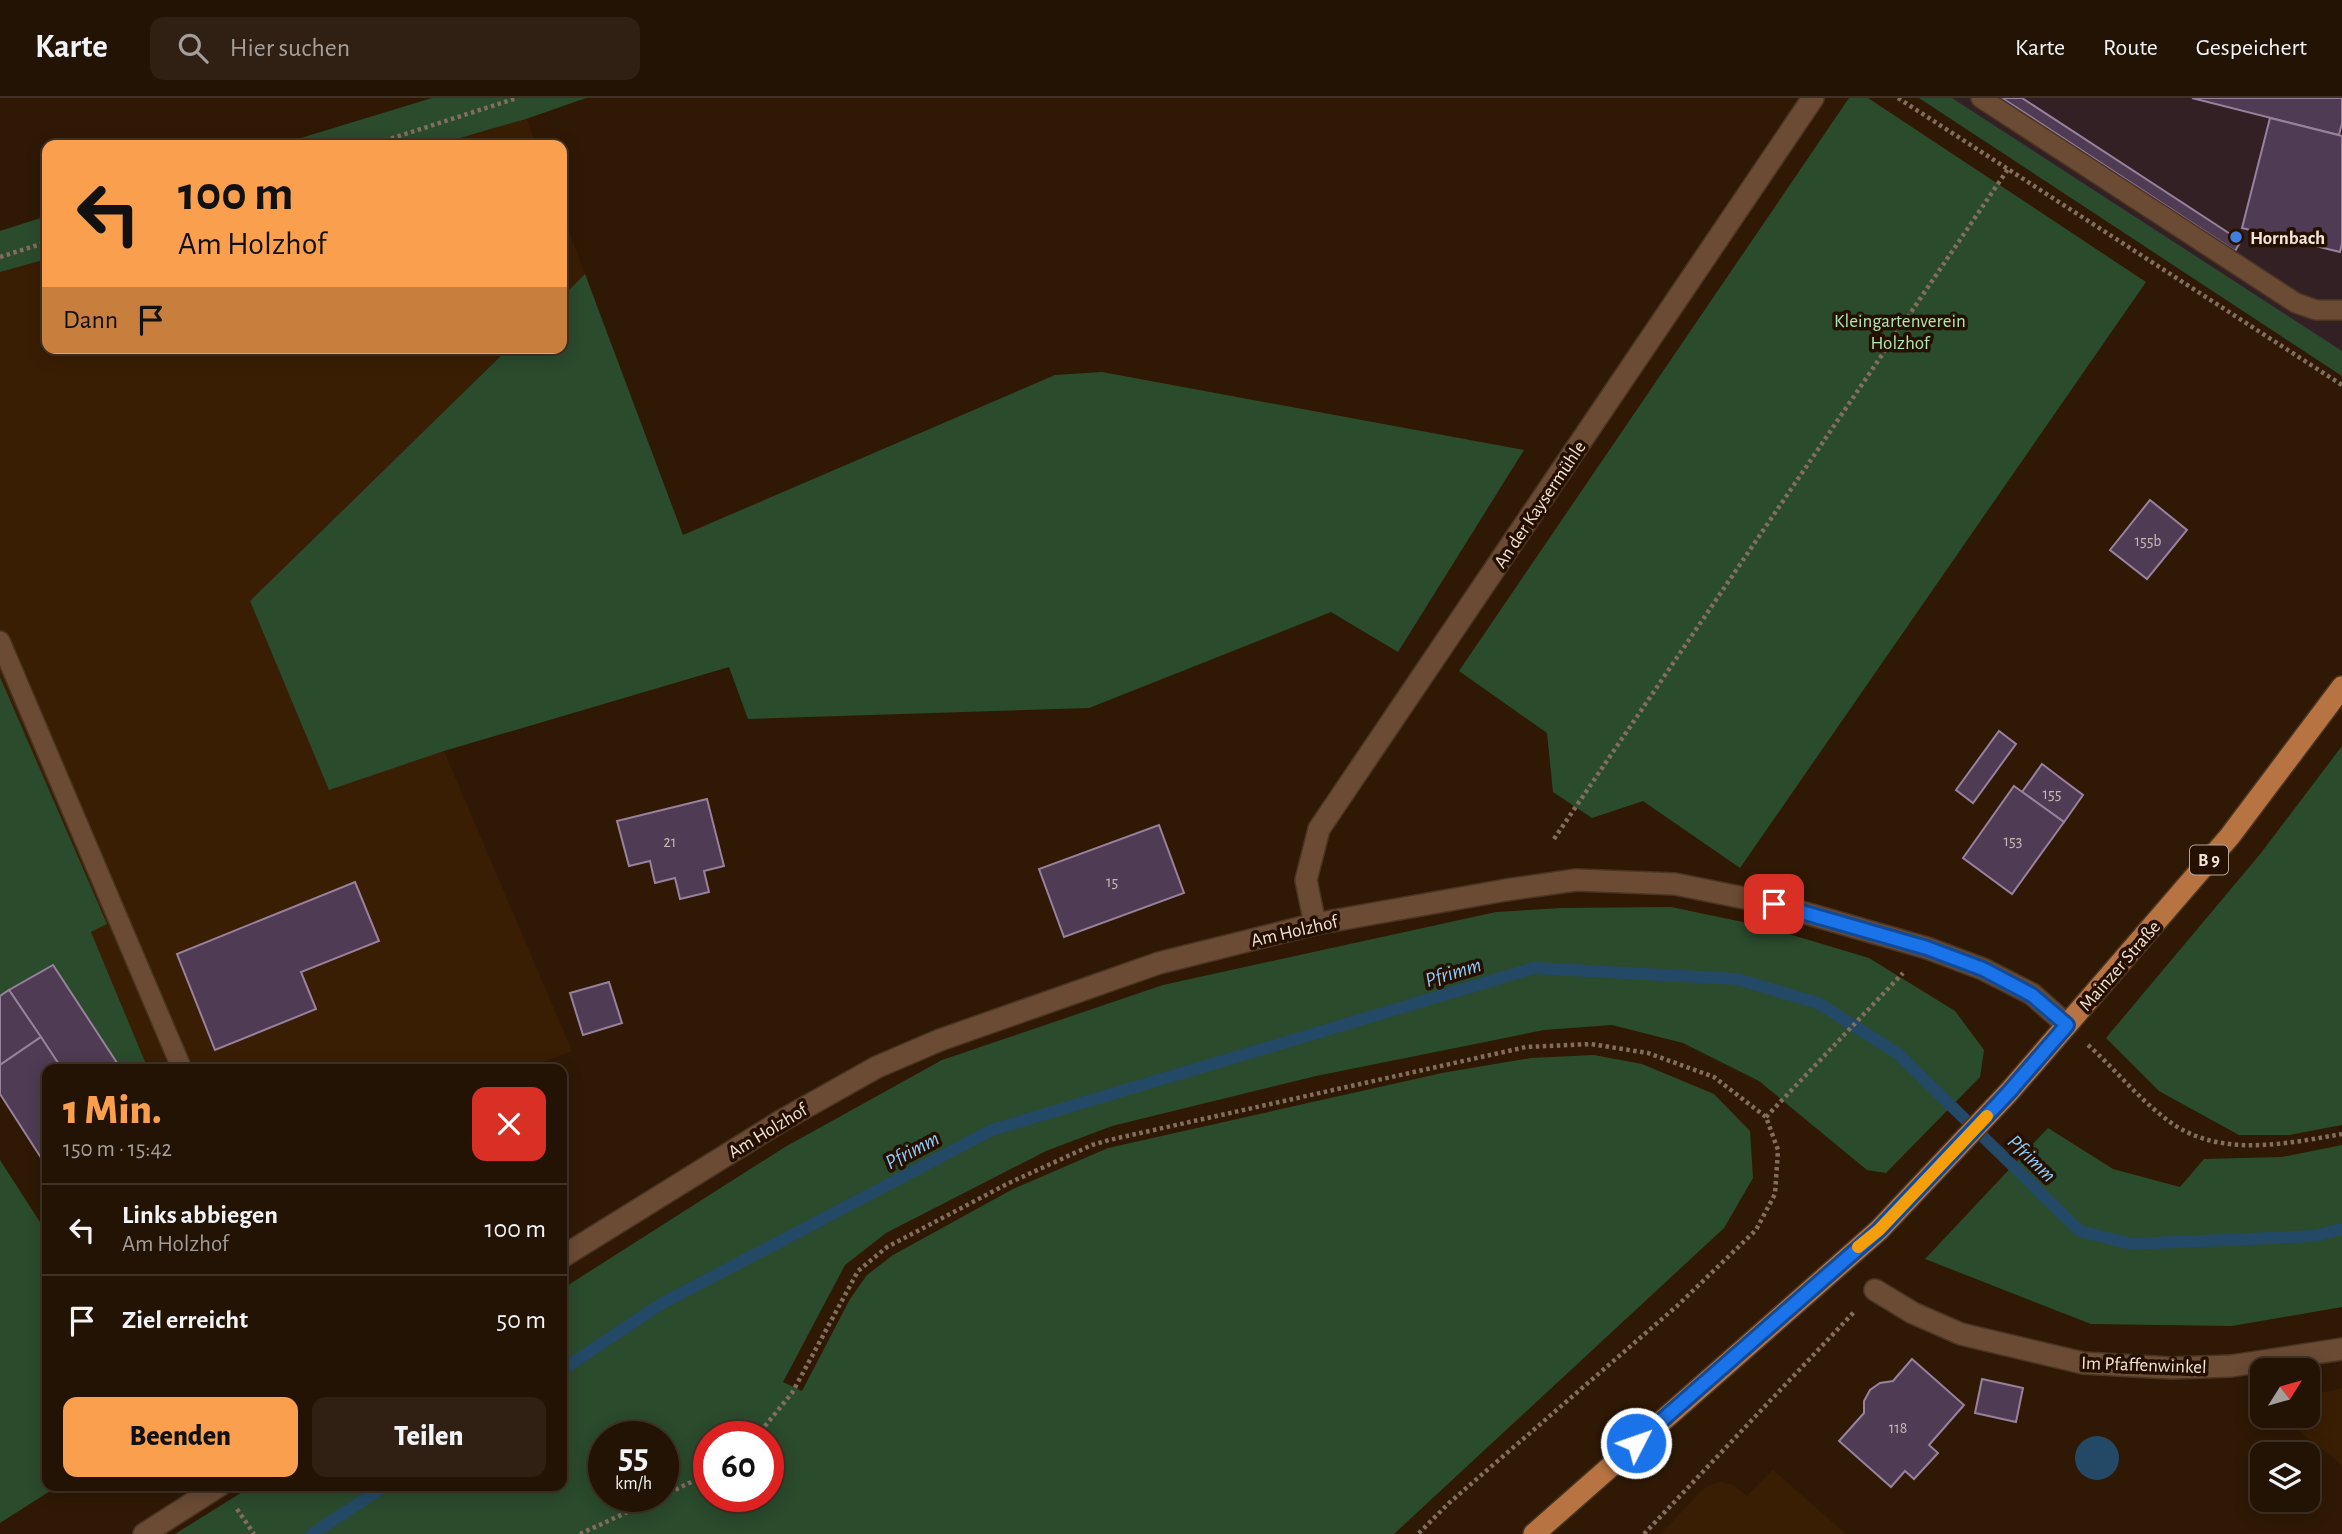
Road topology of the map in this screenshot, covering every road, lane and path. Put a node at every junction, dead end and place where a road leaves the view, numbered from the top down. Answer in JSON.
{"nodes":[{"id":1,"x":517,"y":98,"type":"edge"},
{"id":2,"x":1813,"y":98,"type":"edge"},
{"id":3,"x":1898,"y":98,"type":"edge"},
{"id":4,"x":1981,"y":98,"type":"edge"},
{"id":5,"x":387,"y":140,"type":"edge"},
{"id":6,"x":2008,"y":169,"type":"junction"},
{"id":7,"x":42,"y":244,"type":"edge"},
{"id":8,"x":0,"y":257,"type":"edge"},
{"id":9,"x":2342,"y":310,"type":"edge"},
{"id":10,"x":2342,"y":385,"type":"edge"},
{"id":11,"x":0,"y":641,"type":"edge"},
{"id":12,"x":2342,"y":687,"type":"edge"},
{"id":13,"x":1553,"y":839,"type":"dead end"},
{"id":14,"x":1315,"y":924,"type":"junction"},
{"id":15,"x":1901,"y":975,"type":"dead end"},
{"id":16,"x":2067,"y":1025,"type":"junction"},
{"id":17,"x":180,"y":1064,"type":"edge"},
{"id":18,"x":1766,"y":1117,"type":"junction"},
{"id":19,"x":2342,"y":1134,"type":"edge"},
{"id":20,"x":567,"y":1253,"type":"edge"},
{"id":21,"x":1875,"y":1290,"type":"joint"},
{"id":22,"x":2342,"y":1349,"type":"edge"},
{"id":23,"x":770,"y":1421,"type":"edge"},
{"id":24,"x":211,"y":1491,"type":"edge"},
{"id":25,"x":628,"y":1512,"type":"edge"},
{"id":26,"x":242,"y":1515,"type":"dead end"},
{"id":27,"x":144,"y":1534,"type":"edge"},
{"id":28,"x":254,"y":1534,"type":"edge"},
{"id":29,"x":580,"y":1534,"type":"edge"},
{"id":30,"x":1418,"y":1534,"type":"edge"},
{"id":31,"x":1534,"y":1534,"type":"edge"},
{"id":32,"x":1644,"y":1534,"type":"edge"}],
"edges":[{"from":1,"to":5,"type":"path"},
{"from":2,"to":14,"type":"street","name":"An der Kaysermühle"},
{"from":3,"to":6,"type":"path"},
{"from":4,"to":9,"type":"lane"},
{"from":6,"to":10,"type":"path"},
{"from":6,"to":13,"type":"path"},
{"from":7,"to":8,"type":"path"},
{"from":11,"to":17,"type":"lane"},
{"from":12,"to":16,"type":"main road","name":"Mainzer Straße","number":"B 9"},
{"from":14,"to":16,"type":"street","name":"Am Holzhof"},
{"from":14,"to":20,"type":"street","name":"Am Holzhof"},
{"from":15,"to":18,"type":"path"},
{"from":16,"to":19,"type":"path"},
{"from":16,"to":31,"type":"main road","name":"Mainzer Straße","number":"B 9"},
{"from":18,"to":23,"type":"path"},
{"from":18,"to":30,"type":"path"},
{"from":21,"to":22,"type":"street","name":"Im Pfaffenwinkel"},
{"from":21,"to":32,"type":"path"},
{"from":24,"to":27,"type":"street"},
{"from":25,"to":29,"type":"path"},
{"from":26,"to":28,"type":"path"}]}
